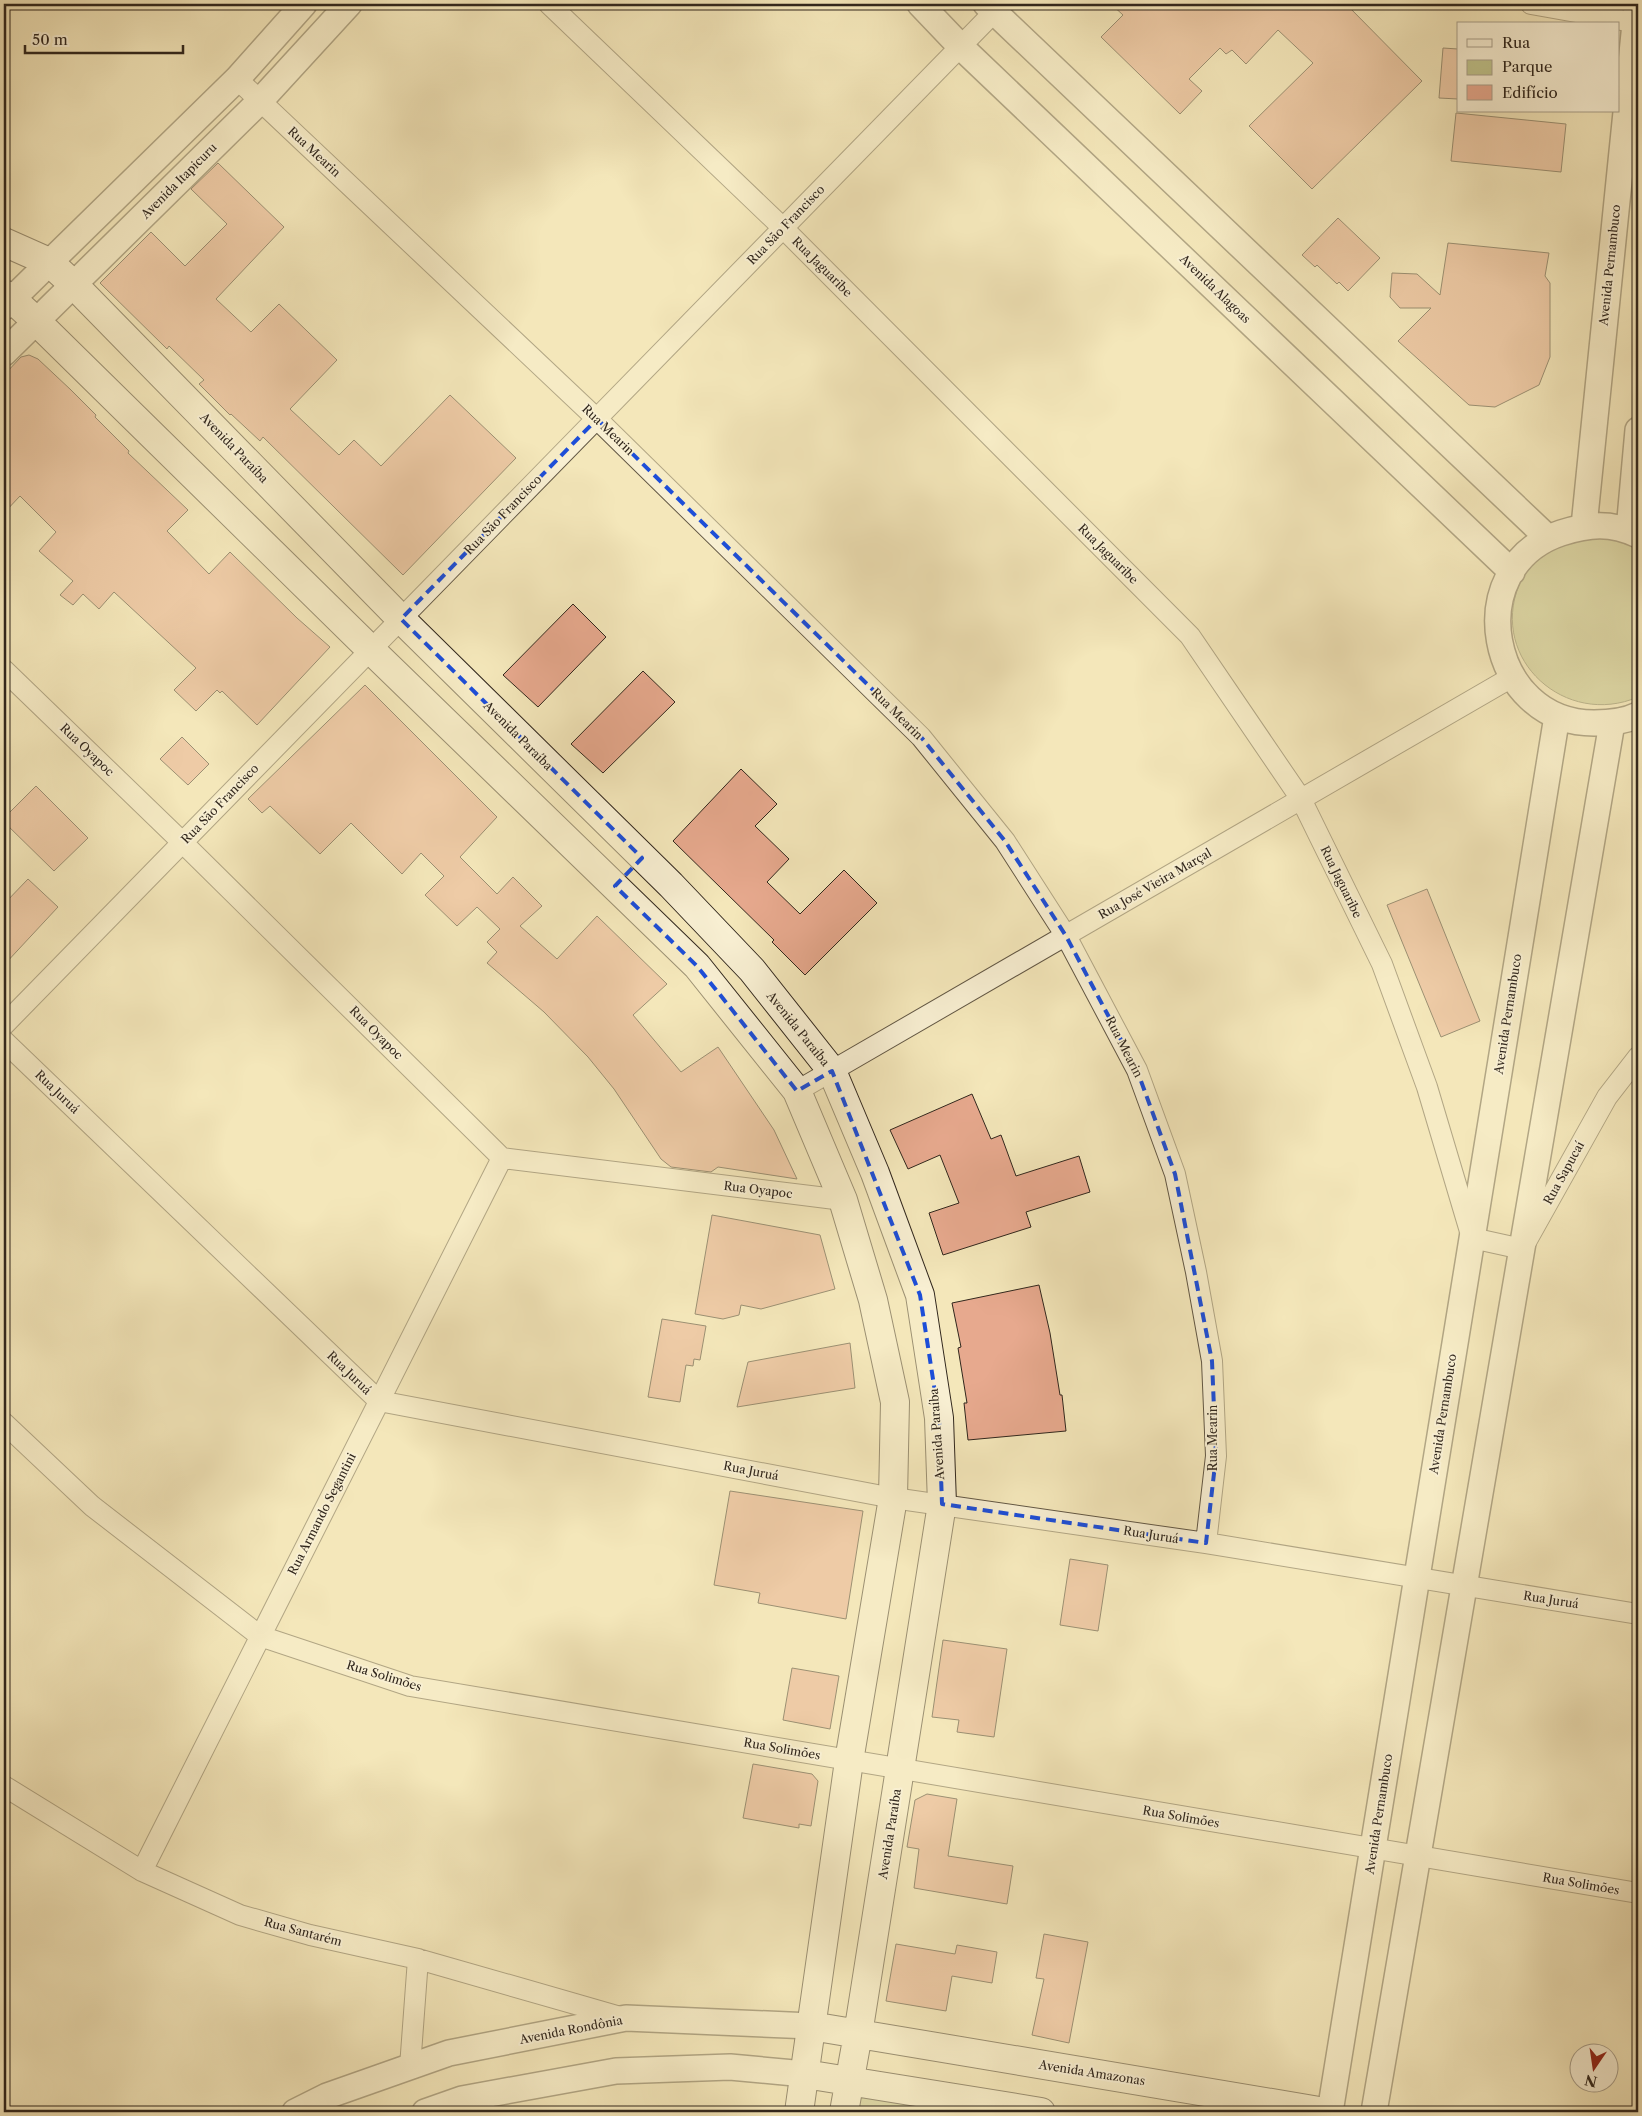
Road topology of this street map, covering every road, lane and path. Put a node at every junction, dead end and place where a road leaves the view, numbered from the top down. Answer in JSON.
{"nodes":[{"id":1,"x":304,"y":4,"type":"edge"},
{"id":2,"x":349,"y":4,"type":"edge"},
{"id":3,"x":549,"y":4,"type":"edge"},
{"id":4,"x":920,"y":4,"type":"edge"},
{"id":5,"x":1531,"y":4,"type":"edge"},
{"id":6,"x":994,"y":7,"type":"edge"},
{"id":7,"x":1637,"y":17,"type":"edge"},
{"id":8,"x":961,"y":47,"type":"junction"},
{"id":9,"x":237,"y":80,"type":"junction"},
{"id":10,"x":260,"y":101,"type":"junction"},
{"id":11,"x":783,"y":228,"type":"junction"},
{"id":12,"x":4,"y":242,"type":"edge"},
{"id":13,"x":49,"y":262,"type":"junction"},
{"id":14,"x":74,"y":284,"type":"junction"},
{"id":15,"x":7,"y":300,"type":"edge"},
{"id":16,"x":36,"y":320,"type":"junction"},
{"id":17,"x":4,"y":353,"type":"edge"},
{"id":18,"x":597,"y":419,"type":"junction"},
{"id":19,"x":1638,"y":430,"type":"edge"},
{"id":20,"x":1584,"y":526,"type":"junction"},
{"id":21,"x":1633,"y":533,"type":"edge"},
{"id":22,"x":1548,"y":538,"type":"junction"},
{"id":23,"x":1512,"y":572,"type":"junction"},
{"id":24,"x":401,"y":620,"type":"junction"},
{"id":25,"x":371,"y":650,"type":"junction"},
{"id":26,"x":4,"y":670,"type":"edge"},
{"id":27,"x":1512,"y":677,"type":"junction"},
{"id":28,"x":1638,"y":715,"type":"edge"},
{"id":29,"x":1557,"y":716,"type":"junction"},
{"id":30,"x":1612,"y":723,"type":"junction"},
{"id":31,"x":1301,"y":799,"type":"junction"},
{"id":32,"x":182,"y":842,"type":"junction"},
{"id":33,"x":642,"y":858,"type":"junction"},
{"id":34,"x":615,"y":886,"type":"junction"},
{"id":35,"x":1066,"y":936,"type":"junction"},
{"id":36,"x":4,"y":1026,"type":"edge"},
{"id":37,"x":4,"y":1041,"type":"edge"},
{"id":38,"x":1638,"y":1057,"type":"edge"},
{"id":39,"x":832,"y":1071,"type":"junction"},
{"id":40,"x":797,"y":1092,"type":"junction"},
{"id":41,"x":502,"y":1158,"type":"junction"},
{"id":42,"x":843,"y":1200,"type":"junction"},
{"id":43,"x":1472,"y":1238,"type":"junction"},
{"id":44,"x":1522,"y":1249,"type":"junction"},
{"id":45,"x":379,"y":1401,"type":"junction"},
{"id":46,"x":4,"y":1424,"type":"edge"},
{"id":47,"x":893,"y":1498,"type":"junction"},
{"id":48,"x":942,"y":1504,"type":"junction"},
{"id":49,"x":1206,"y":1543,"type":"junction"},
{"id":50,"x":1417,"y":1579,"type":"junction"},
{"id":51,"x":1464,"y":1586,"type":"junction"},
{"id":52,"x":1638,"y":1614,"type":"edge"},
{"id":53,"x":260,"y":1636,"type":"junction"},
{"id":54,"x":850,"y":1761,"type":"junction"},
{"id":55,"x":901,"y":1770,"type":"junction"},
{"id":56,"x":4,"y":1786,"type":"edge"},
{"id":57,"x":1373,"y":1849,"type":"junction"},
{"id":58,"x":1418,"y":1856,"type":"junction"},
{"id":59,"x":142,"y":1870,"type":"junction"},
{"id":60,"x":1638,"y":1893,"type":"edge"},
{"id":61,"x":418,"y":1959,"type":"junction"},
{"id":62,"x":626,"y":2018,"type":"junction"},
{"id":63,"x":811,"y":2026,"type":"junction"},
{"id":64,"x":858,"y":2034,"type":"junction"},
{"id":65,"x":410,"y":2067,"type":"junction"},
{"id":66,"x":805,"y":2074,"type":"junction"},
{"id":67,"x":849,"y":2080,"type":"junction"},
{"id":68,"x":295,"y":2112,"type":"edge"},
{"id":69,"x":425,"y":2112,"type":"edge"},
{"id":70,"x":799,"y":2112,"type":"edge"},
{"id":71,"x":844,"y":2112,"type":"edge"},
{"id":72,"x":1042,"y":2112,"type":"edge"},
{"id":73,"x":1325,"y":2112,"type":"edge"},
{"id":74,"x":1330,"y":2112,"type":"edge"},
{"id":75,"x":1374,"y":2112,"type":"edge"}],
"edges":[{"from":1,"to":9,"type":"street"},
{"from":2,"to":10,"type":"street","name":"Avenida Itapicuru"},
{"from":3,"to":11,"type":"street","name":"Rua Jaguaribe"},
{"from":4,"to":8,"type":"street","name":"Avenida Alagoas"},
{"from":5,"to":7,"type":"street"},
{"from":6,"to":8,"type":"street","name":"Rua São Francisco"},
{"from":6,"to":22,"type":"street"},
{"from":7,"to":20,"type":"street","name":"Avenida Pernambuco"},
{"from":8,"to":11,"type":"street","name":"Rua São Francisco"},
{"from":8,"to":23,"type":"street","name":"Avenida Alagoas"},
{"from":9,"to":10,"type":"street","name":"Rua Mearin"},
{"from":9,"to":13,"type":"street"},
{"from":10,"to":14,"type":"street","name":"Avenida Itapicuru"},
{"from":10,"to":18,"type":"street","name":"Rua Mearin"},
{"from":11,"to":18,"type":"street","name":"Rua São Francisco"},
{"from":11,"to":31,"type":"street","name":"Rua Jaguaribe"},
{"from":12,"to":13,"type":"main road","name":"Avenida Paraíba"},
{"from":13,"to":14,"type":"main road","name":"Avenida Paraíba"},
{"from":13,"to":15,"type":"street"},
{"from":14,"to":16,"type":"street","name":"Avenida Itapicuru"},
{"from":14,"to":24,"type":"main road","name":"Avenida Paraíba"},
{"from":15,"to":16,"type":"main road"},
{"from":16,"to":17,"type":"street","name":"Avenida Itapicuru"},
{"from":16,"to":25,"type":"main road"},
{"from":18,"to":24,"type":"street","name":"Rua São Francisco"},
{"from":18,"to":35,"type":"street","name":"Rua Mearin"},
{"from":19,"to":21,"type":"street"},
{"from":20,"to":21,"type":"street"},
{"from":20,"to":22,"type":"street"},
{"from":22,"to":23,"type":"street"},
{"from":23,"to":27,"type":"street"},
{"from":24,"to":25,"type":"street","name":"Rua São Francisco"},
{"from":24,"to":33,"type":"main road","name":"Avenida Paraíba"},
{"from":25,"to":32,"type":"street","name":"Rua São Francisco"},
{"from":25,"to":34,"type":"main road"},
{"from":26,"to":32,"type":"street","name":"Rua Oyapoc"},
{"from":27,"to":29,"type":"street"},
{"from":27,"to":31,"type":"street","name":"Rua José Vieira Marçal"},
{"from":28,"to":30,"type":"street"},
{"from":29,"to":30,"type":"street"},
{"from":29,"to":43,"type":"street","name":"Avenida Pernambuco"},
{"from":30,"to":44,"type":"street"},
{"from":31,"to":35,"type":"street","name":"Rua José Vieira Marçal"},
{"from":31,"to":43,"type":"street","name":"Rua Jaguaribe"},
{"from":32,"to":36,"type":"street","name":"Rua São Francisco"},
{"from":32,"to":41,"type":"street","name":"Rua Oyapoc"},
{"from":33,"to":34,"type":"main road"},
{"from":33,"to":39,"type":"main road","name":"Avenida Paraíba"},
{"from":34,"to":40,"type":"main road"},
{"from":35,"to":39,"type":"street","name":"Rua José Vieira Marçal"},
{"from":35,"to":49,"type":"street","name":"Rua Mearin"},
{"from":37,"to":45,"type":"street","name":"Rua Juruá"},
{"from":38,"to":44,"type":"street","name":"Rua Sapucaí"},
{"from":39,"to":40,"type":"street","name":"Rua José Vieira Marçal"},
{"from":39,"to":48,"type":"main road","name":"Avenida Paraíba"},
{"from":40,"to":42,"type":"main road"},
{"from":41,"to":42,"type":"street","name":"Rua Oyapoc"},
{"from":41,"to":45,"type":"street","name":"Rua Armando Segantini"},
{"from":42,"to":47,"type":"main road"},
{"from":43,"to":44,"type":"street"},
{"from":43,"to":50,"type":"street","name":"Avenida Pernambuco"},
{"from":44,"to":51,"type":"street"},
{"from":45,"to":47,"type":"street","name":"Rua Juruá"},
{"from":45,"to":53,"type":"street","name":"Rua Armando Segantini"},
{"from":46,"to":53,"type":"street","name":"Rua Solimões"},
{"from":47,"to":48,"type":"street","name":"Rua Juruá"},
{"from":47,"to":54,"type":"main road"},
{"from":48,"to":49,"type":"street","name":"Rua Juruá"},
{"from":48,"to":55,"type":"main road","name":"Avenida Paraíba"},
{"from":49,"to":50,"type":"street","name":"Rua Juruá"},
{"from":50,"to":51,"type":"street","name":"Rua Juruá"},
{"from":50,"to":57,"type":"street","name":"Avenida Pernambuco"},
{"from":51,"to":52,"type":"street","name":"Rua Juruá"},
{"from":51,"to":58,"type":"street"},
{"from":53,"to":54,"type":"street","name":"Rua Solimões"},
{"from":53,"to":59,"type":"street","name":"Rua Armando Segantini"},
{"from":54,"to":55,"type":"street","name":"Rua Solimões"},
{"from":54,"to":63,"type":"main road"},
{"from":55,"to":57,"type":"street","name":"Rua Solimões"},
{"from":55,"to":64,"type":"main road","name":"Avenida Paraíba"},
{"from":56,"to":59,"type":"street","name":"Rua Santarém"},
{"from":57,"to":58,"type":"street","name":"Rua Solimões"},
{"from":57,"to":74,"type":"street","name":"Avenida Pernambuco"},
{"from":58,"to":60,"type":"street","name":"Rua Solimões"},
{"from":58,"to":75,"type":"street"},
{"from":59,"to":61,"type":"street","name":"Rua Santarém"},
{"from":61,"to":62,"type":"street","name":"Rua Santarém"},
{"from":61,"to":65,"type":"street"},
{"from":62,"to":63,"type":"street","name":"Avenida Rondônia"},
{"from":62,"to":65,"type":"street","name":"Avenida Rondônia"},
{"from":63,"to":64,"type":"main road","name":"Avenida Rondônia"},
{"from":63,"to":66,"type":"main road"},
{"from":64,"to":67,"type":"main road","name":"Avenida Paraíba"},
{"from":64,"to":73,"type":"main road","name":"Avenida Amazonas"},
{"from":65,"to":68,"type":"street","name":"Avenida Rondônia"},
{"from":66,"to":67,"type":"main road"},
{"from":66,"to":69,"type":"street"},
{"from":66,"to":70,"type":"main road"},
{"from":67,"to":71,"type":"main road","name":"Avenida Paraíba"},
{"from":67,"to":72,"type":"main road"}]}
